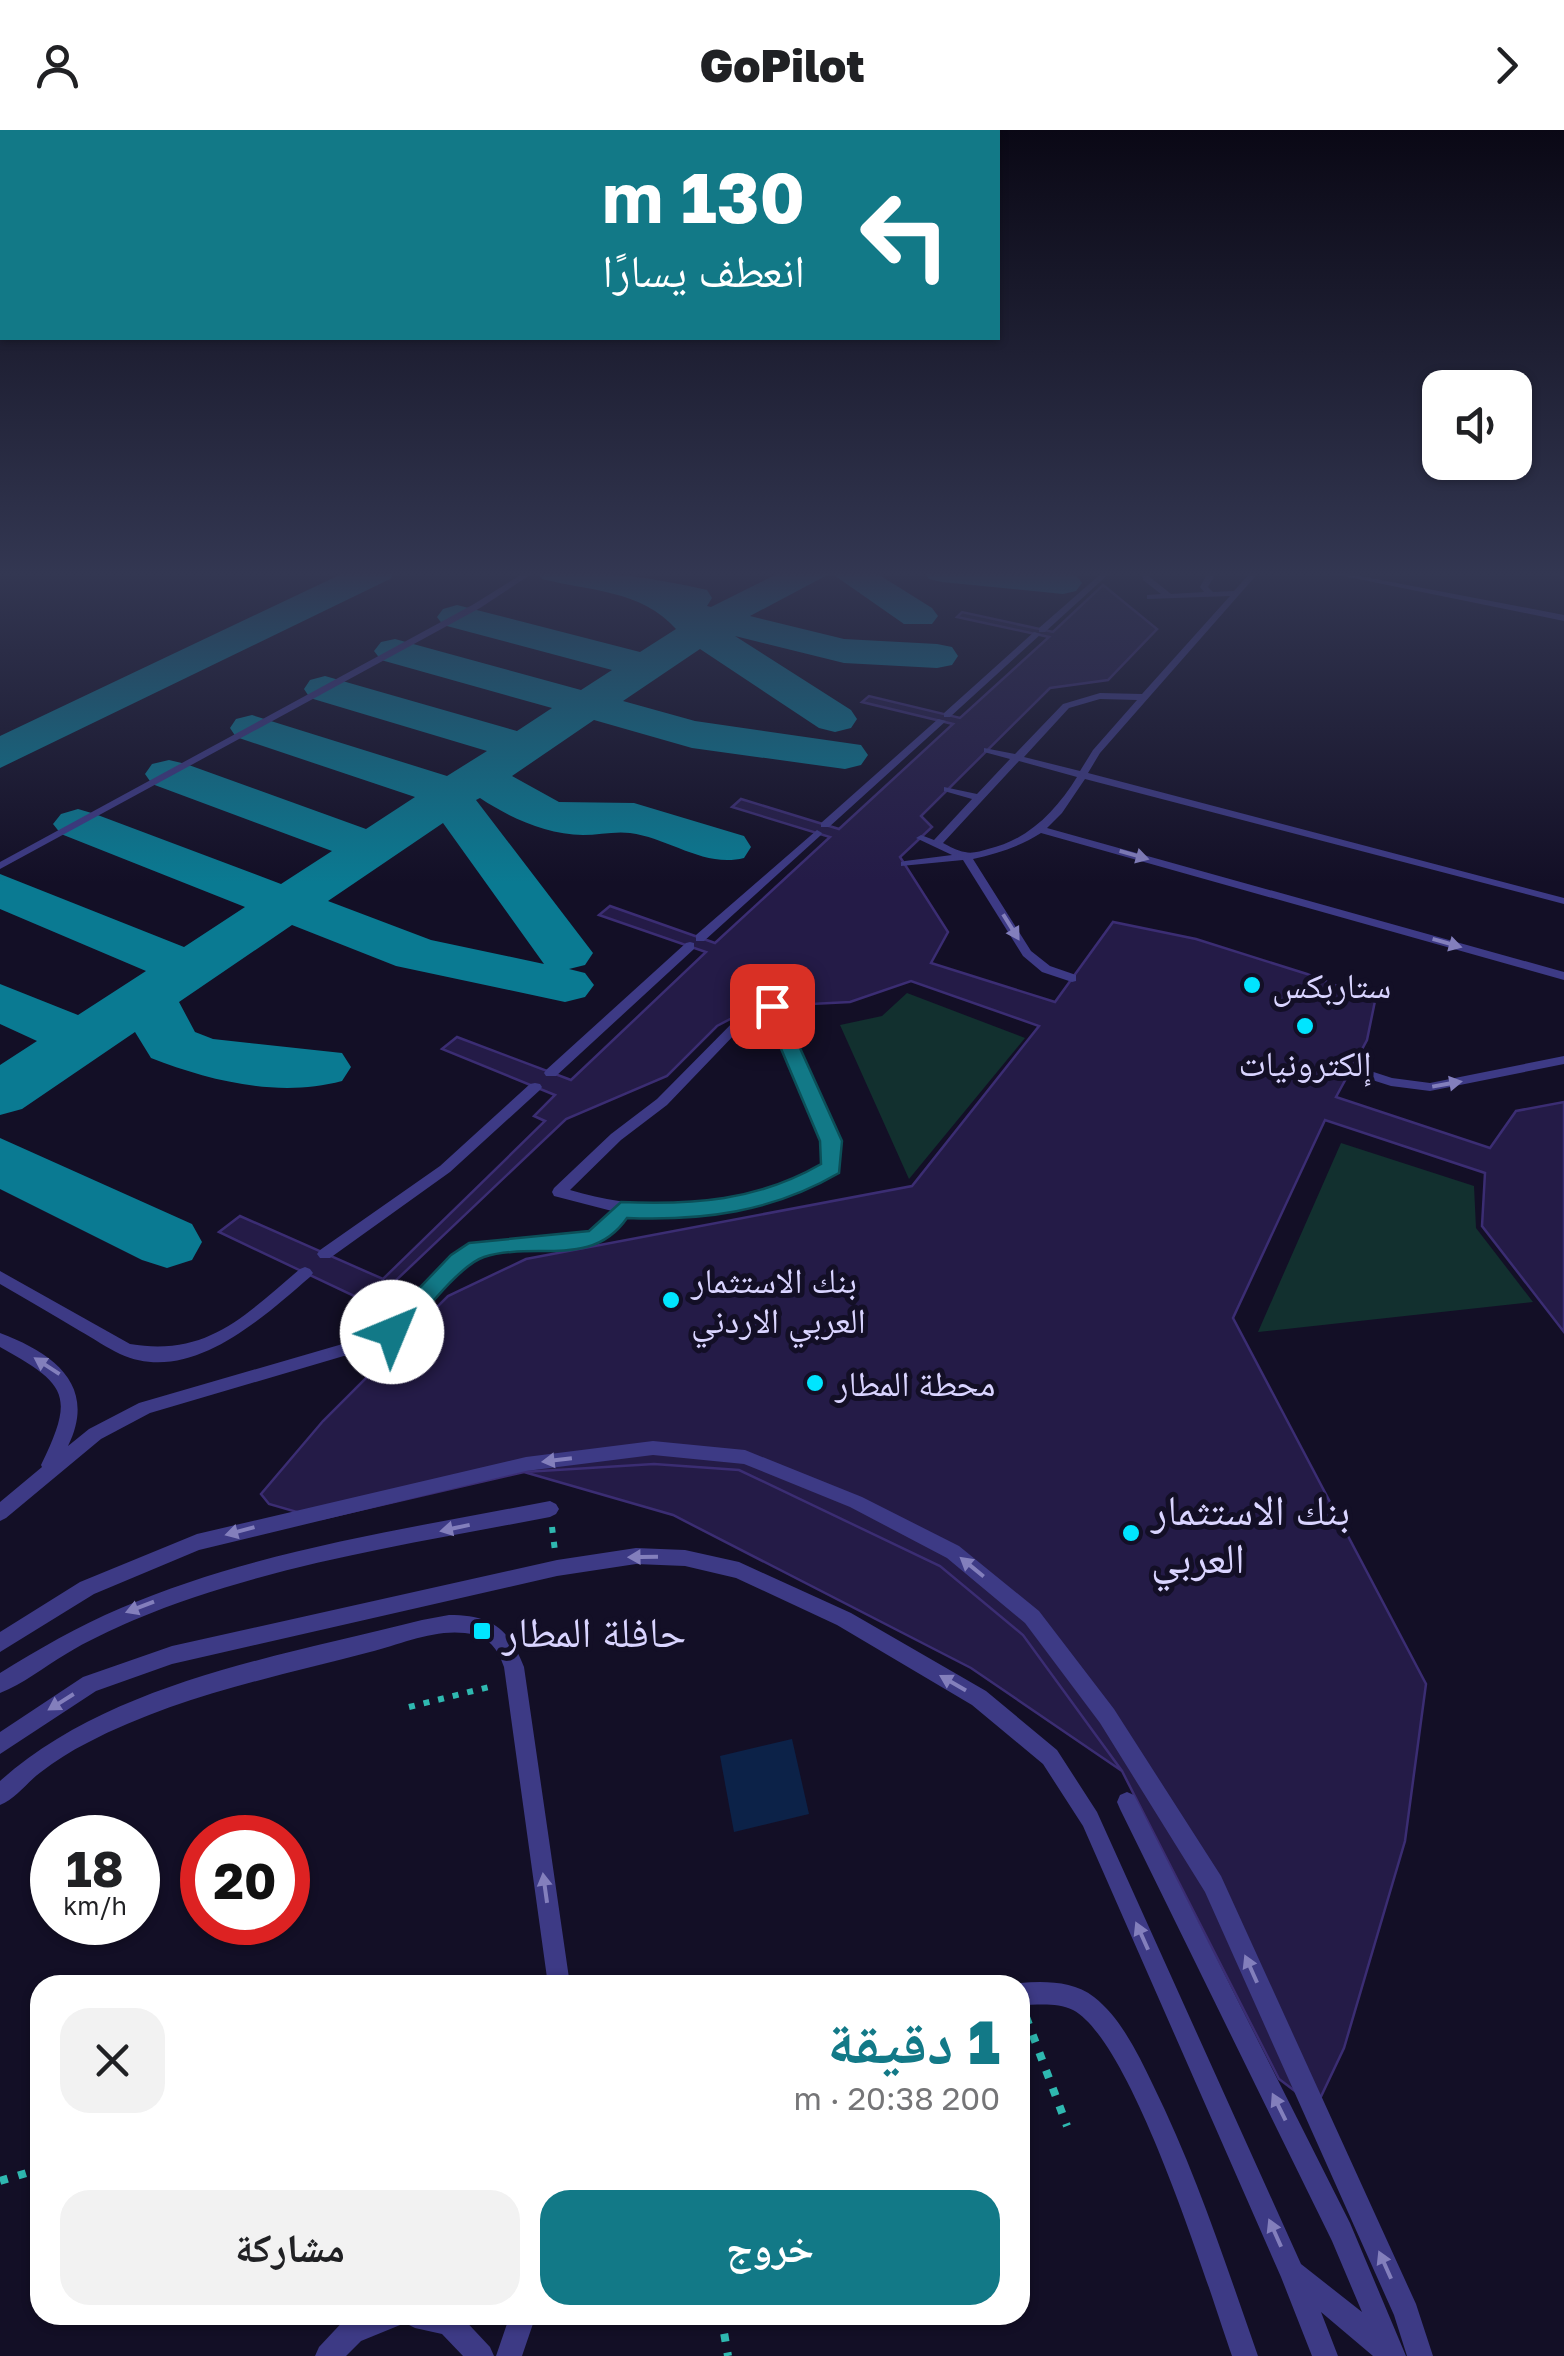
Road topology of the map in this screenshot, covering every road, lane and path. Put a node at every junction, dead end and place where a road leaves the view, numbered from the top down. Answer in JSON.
{"nodes":[{"id":1,"x":350,"y":675,"type":"edge"},
{"id":2,"x":992,"y":675,"type":"edge"},
{"id":3,"x":1163,"y":675,"type":"edge"},
{"id":4,"x":1143,"y":697,"type":"junction"},
{"id":5,"x":926,"y":733,"type":"junction"},
{"id":6,"x":939,"y":737,"type":"dead end"},
{"id":7,"x":987,"y":750,"type":"dead end"},
{"id":8,"x":1016,"y":758,"type":"junction"},
{"id":9,"x":886,"y":770,"type":"junction"},
{"id":10,"x":900,"y":774,"type":"dead end"},
{"id":11,"x":1086,"y":776,"type":"junction"},
{"id":12,"x":948,"y":788,"type":"dead end"},
{"id":13,"x":979,"y":798,"type":"junction"},
{"id":14,"x":838,"y":814,"type":"junction"},
{"id":15,"x":852,"y":818,"type":"dead end"},
{"id":16,"x":1040,"y":829,"type":"junction"},
{"id":17,"x":920,"y":838,"type":"dead end"},
{"id":18,"x":937,"y":843,"type":"junction"},
{"id":19,"x":966,"y":857,"type":"junction"},
{"id":20,"x":904,"y":864,"type":"dead end"},
{"id":21,"x":0,"y":866,"type":"edge"},
{"id":22,"x":783,"y":880,"type":"dead end"},
{"id":23,"x":762,"y":882,"type":"junction"},
{"id":24,"x":1564,"y":901,"type":"edge"},
{"id":25,"x":1564,"y":976,"type":"edge"},
{"id":26,"x":1072,"y":978,"type":"dead end"},
{"id":27,"x":772,"y":1006,"type":"dead end"},
{"id":28,"x":755,"y":1007,"type":"dead end"},
{"id":29,"x":1564,"y":1060,"type":"edge"},
{"id":30,"x":1352,"y":1070,"type":"dead end"},
{"id":31,"x":551,"y":1073,"type":"dead end"},
{"id":32,"x":535,"y":1087,"type":"dead end"},
{"id":33,"x":621,"y":1210,"type":"junction"},
{"id":34,"x":326,"y":1254,"type":"dead end"},
{"id":35,"x":305,"y":1273,"type":"dead end"},
{"id":36,"x":0,"y":1277,"type":"edge"},
{"id":37,"x":0,"y":1339,"type":"edge"},
{"id":38,"x":45,"y":1473,"type":"junction"},
{"id":39,"x":550,"y":1509,"type":"joint"},
{"id":40,"x":0,"y":1514,"type":"edge"},
{"id":41,"x":557,"y":1568,"type":"junction"},
{"id":42,"x":0,"y":1643,"type":"edge"},
{"id":43,"x":516,"y":1681,"type":"junction"},
{"id":44,"x":0,"y":1684,"type":"edge"},
{"id":45,"x":409,"y":1707,"type":"dead end"},
{"id":46,"x":0,"y":1744,"type":"edge"},
{"id":47,"x":3,"y":1792,"type":"edge"},
{"id":48,"x":1127,"y":1802,"type":"dead end"},
{"id":49,"x":558,"y":1975,"type":"edge"},
{"id":50,"x":1030,"y":1995,"type":"edge"},
{"id":51,"x":1030,"y":2024,"type":"edge"},
{"id":52,"x":1067,"y":2126,"type":"dead end"},
{"id":53,"x":30,"y":2172,"type":"edge"},
{"id":54,"x":0,"y":2180,"type":"edge"},
{"id":55,"x":1292,"y":2272,"type":"junction"},
{"id":56,"x":358,"y":2325,"type":"edge"},
{"id":57,"x":452,"y":2325,"type":"edge"},
{"id":58,"x":520,"y":2325,"type":"edge"},
{"id":59,"x":723,"y":2325,"type":"edge"},
{"id":60,"x":328,"y":2356,"type":"edge"},
{"id":61,"x":481,"y":2356,"type":"edge"},
{"id":62,"x":509,"y":2356,"type":"edge"},
{"id":63,"x":728,"y":2356,"type":"edge"},
{"id":64,"x":1245,"y":2356,"type":"edge"},
{"id":65,"x":1325,"y":2356,"type":"edge"},
{"id":66,"x":1402,"y":2356,"type":"edge"}],
"edges":[{"from":1,"to":21,"type":"lane"},
{"from":2,"to":5,"type":"lane"},
{"from":3,"to":4,"type":"lane"},
{"from":4,"to":8,"type":"lane"},
{"from":4,"to":11,"type":"lane"},
{"from":5,"to":6,"type":"lane"},
{"from":5,"to":9,"type":"lane"},
{"from":7,"to":8,"type":"lane"},
{"from":8,"to":11,"type":"lane"},
{"from":8,"to":13,"type":"lane"},
{"from":9,"to":10,"type":"lane"},
{"from":9,"to":14,"type":"lane"},
{"from":11,"to":16,"type":"lane"},
{"from":11,"to":24,"type":"lane"},
{"from":12,"to":13,"type":"lane"},
{"from":13,"to":18,"type":"lane"},
{"from":14,"to":15,"type":"lane"},
{"from":14,"to":23,"type":"lane"},
{"from":16,"to":19,"type":"lane"},
{"from":16,"to":25,"type":"lane","one_way":true},
{"from":17,"to":18,"type":"lane"},
{"from":18,"to":19,"type":"lane"},
{"from":19,"to":20,"type":"lane"},
{"from":19,"to":26,"type":"lane","one_way":true},
{"from":22,"to":23,"type":"lane"},
{"from":23,"to":31,"type":"lane"},
{"from":27,"to":33,"type":"lane"},
{"from":28,"to":33,"type":"lane"},
{"from":30,"to":29,"type":"lane","one_way":true},
{"from":32,"to":34,"type":"lane"},
{"from":33,"to":38,"type":"lane"},
{"from":35,"to":36,"type":"lane"},
{"from":38,"to":37,"type":"lane","one_way":true},
{"from":38,"to":40,"type":"lane"},
{"from":39,"to":41,"type":"path"},
{"from":39,"to":44,"type":"lane","one_way":true},
{"from":41,"to":46,"type":"lane","one_way":true},
{"from":55,"to":41,"type":"lane","one_way":true},
{"from":66,"to":42,"type":"lane","one_way":true},
{"from":43,"to":45,"type":"path"},
{"from":43,"to":47,"type":"lane"},
{"from":49,"to":43,"type":"lane","one_way":true},
{"from":66,"to":48,"type":"lane","one_way":true},
{"from":50,"to":64,"type":"lane"},
{"from":51,"to":52,"type":"path"},
{"from":53,"to":54,"type":"path"},
{"from":55,"to":65,"type":"lane"},
{"from":55,"to":66,"type":"lane"},
{"from":56,"to":60,"type":"lane"},
{"from":57,"to":61,"type":"lane"},
{"from":58,"to":62,"type":"lane"},
{"from":59,"to":63,"type":"path"}]}
